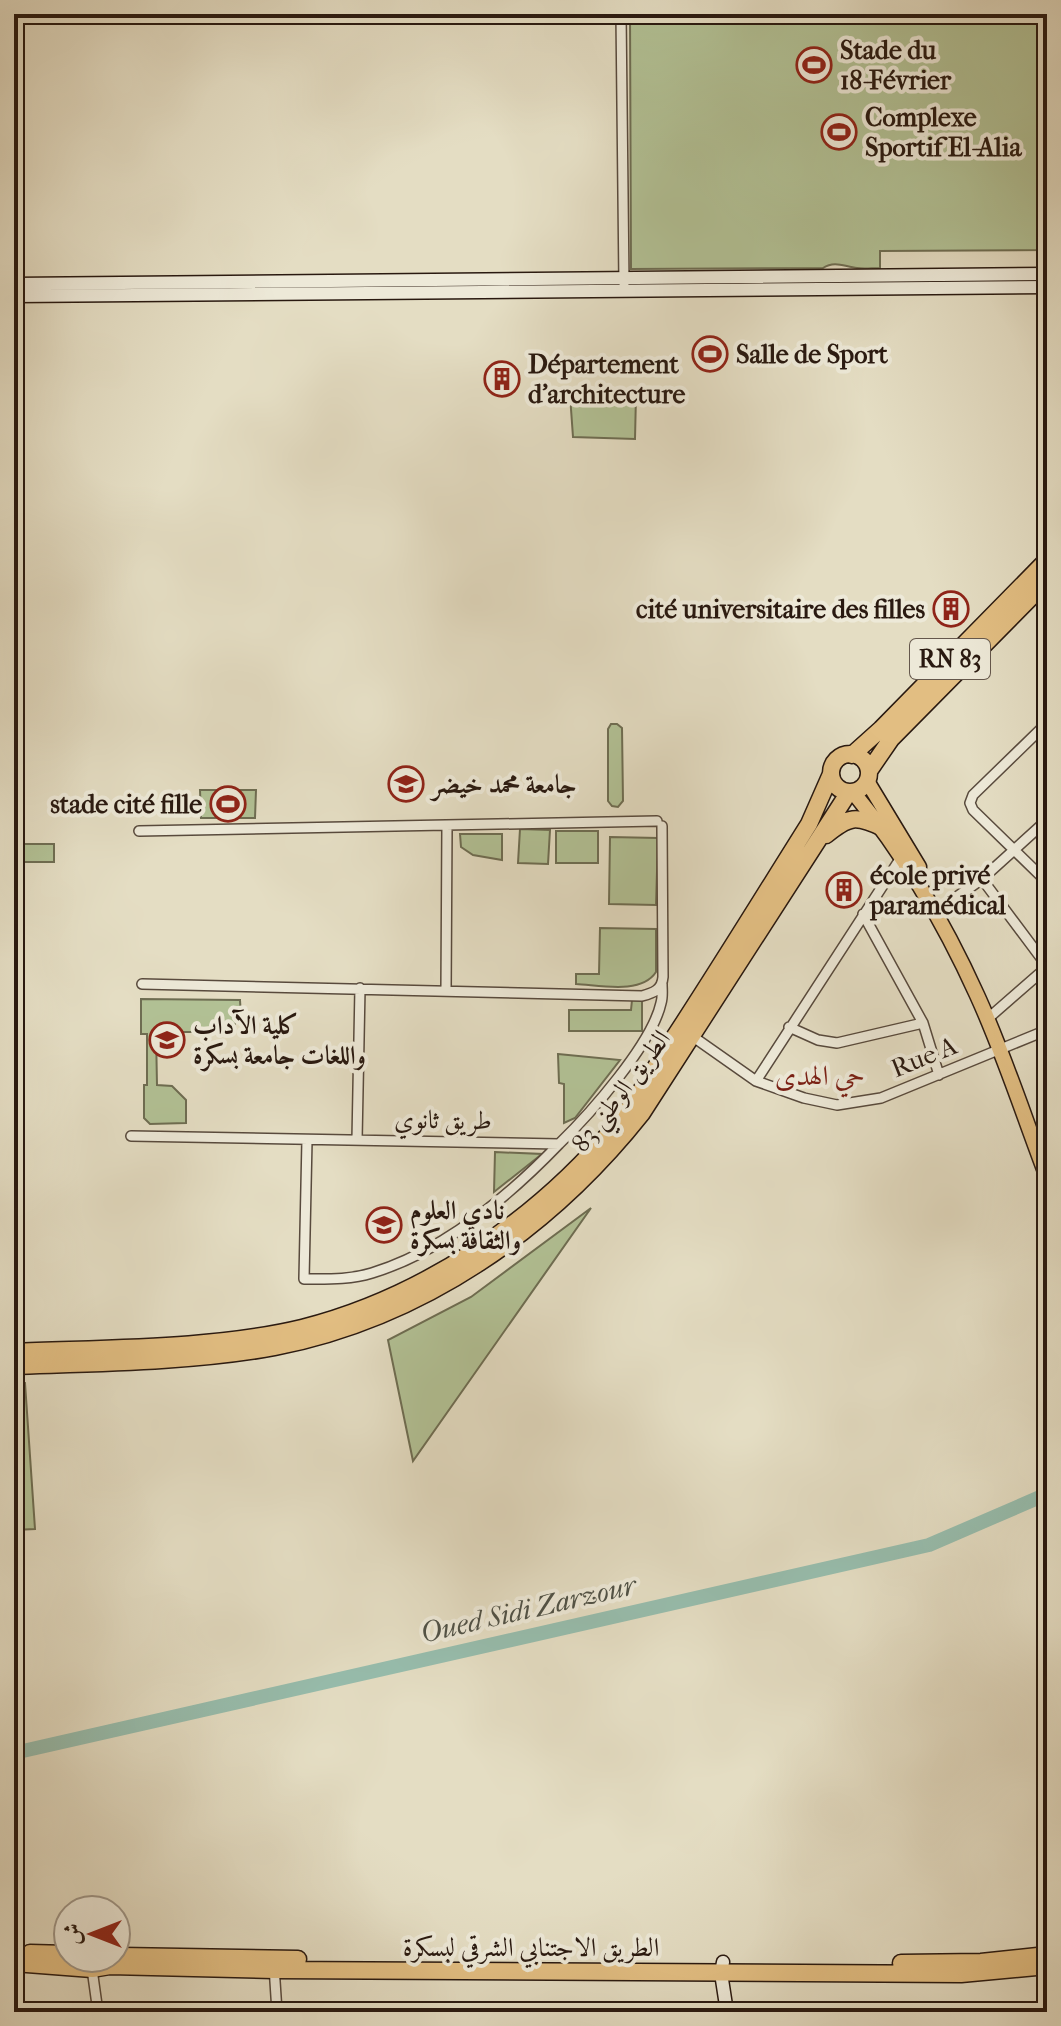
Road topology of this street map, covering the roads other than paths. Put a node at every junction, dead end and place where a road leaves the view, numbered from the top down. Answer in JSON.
{"nodes":[{"id":1,"x":621,"y":14,"type":"edge"},
{"id":2,"x":1047,"y":274,"type":"edge"},
{"id":3,"x":14,"y":284,"type":"edge"},
{"id":4,"x":624,"y":285,"type":"junction"},
{"id":5,"x":1047,"y":287,"type":"edge"},
{"id":6,"x":14,"y":296,"type":"edge"},
{"id":7,"x":1047,"y":560,"type":"edge"},
{"id":8,"x":1044,"y":590,"type":"edge"},
{"id":9,"x":1047,"y":723,"type":"edge"},
{"id":10,"x":852,"y":755,"type":"junction"},
{"id":11,"x":831,"y":774,"type":"junction"},
{"id":12,"x":868,"y":776,"type":"junction"},
{"id":13,"x":851,"y":792,"type":"junction"},
{"id":14,"x":1047,"y":820,"type":"edge"},
{"id":15,"x":447,"y":825,"type":"junction"},
{"id":16,"x":883,"y":828,"type":"junction"},
{"id":17,"x":139,"y":831,"type":"dead end"},
{"id":18,"x":818,"y":842,"type":"junction"},
{"id":19,"x":1014,"y":850,"type":"junction"},
{"id":20,"x":902,"y":856,"type":"junction"},
{"id":21,"x":982,"y":879,"type":"junction"},
{"id":22,"x":1047,"y":882,"type":"edge"},
{"id":23,"x":941,"y":908,"type":"junction"},
{"id":24,"x":863,"y":914,"type":"junction"},
{"id":25,"x":1047,"y":966,"type":"edge"},
{"id":26,"x":142,"y":984,"type":"dead end"},
{"id":27,"x":662,"y":984,"type":"junction"},
{"id":28,"x":360,"y":988,"type":"junction"},
{"id":29,"x":446,"y":991,"type":"junction"},
{"id":30,"x":992,"y":1015,"type":"junction"},
{"id":31,"x":923,"y":1023,"type":"junction"},
{"id":32,"x":789,"y":1027,"type":"junction"},
{"id":33,"x":1047,"y":1030,"type":"edge"},
{"id":34,"x":692,"y":1036,"type":"junction"},
{"id":35,"x":1002,"y":1049,"type":"junction"},
{"id":36,"x":939,"y":1075,"type":"junction"},
{"id":37,"x":756,"y":1081,"type":"junction"},
{"id":38,"x":131,"y":1136,"type":"dead end"},
{"id":39,"x":307,"y":1140,"type":"junction"},
{"id":40,"x":357,"y":1140,"type":"junction"},
{"id":41,"x":559,"y":1144,"type":"junction"},
{"id":42,"x":1047,"y":1160,"type":"edge"},
{"id":43,"x":1047,"y":1177,"type":"edge"},
{"id":44,"x":14,"y":1352,"type":"edge"},
{"id":45,"x":14,"y":1366,"type":"edge"},
{"id":46,"x":14,"y":1952,"type":"edge"},
{"id":47,"x":52,"y":1953,"type":"edge"},
{"id":48,"x":1047,"y":1955,"type":"edge"},
{"id":49,"x":132,"y":1957,"type":"edge"},
{"id":50,"x":14,"y":1963,"type":"edge"},
{"id":51,"x":52,"y":1963,"type":"edge"},
{"id":52,"x":274,"y":1964,"type":"junction"},
{"id":53,"x":132,"y":1966,"type":"edge"},
{"id":54,"x":1047,"y":1966,"type":"edge"},
{"id":55,"x":722,"y":1967,"type":"junction"},
{"id":56,"x":94,"y":1974,"type":"edge"},
{"id":57,"x":98,"y":2012,"type":"edge"},
{"id":58,"x":277,"y":2012,"type":"edge"},
{"id":59,"x":727,"y":2012,"type":"edge"}],
"edges":[{"from":1,"to":4,"type":"street"},
{"from":2,"to":4,"type":"main road"},
{"from":3,"to":4,"type":"main road"},
{"from":4,"to":5,"type":"main road"},
{"from":4,"to":6,"type":"main road"},
{"from":7,"to":10,"type":"highway","number":"RN 83"},
{"from":8,"to":12,"type":"highway","number":"RN 83"},
{"from":9,"to":19,"type":"street"},
{"from":10,"to":11,"type":"highway"},
{"from":10,"to":12,"type":"highway"},
{"from":11,"to":13,"type":"highway"},
{"from":11,"to":44,"type":"highway","name":"الطريق الوطني 83"},
{"from":12,"to":13,"type":"highway"},
{"from":12,"to":23,"type":"main road"},
{"from":13,"to":16,"type":"main road"},
{"from":13,"to":18,"type":"highway","name":"الطريق الوطني 83"},
{"from":14,"to":19,"type":"street"},
{"from":15,"to":17,"type":"street"},
{"from":15,"to":27,"type":"street"},
{"from":15,"to":29,"type":"street"},
{"from":16,"to":18,"type":"highway"},
{"from":16,"to":20,"type":"main road"},
{"from":18,"to":34,"type":"highway","name":"الطريق الوطني 83"},
{"from":19,"to":21,"type":"street"},
{"from":19,"to":22,"type":"street"},
{"from":20,"to":24,"type":"street"},
{"from":20,"to":35,"type":"main road"},
{"from":21,"to":23,"type":"street"},
{"from":21,"to":25,"type":"street"},
{"from":23,"to":30,"type":"main road"},
{"from":24,"to":31,"type":"street"},
{"from":24,"to":32,"type":"street"},
{"from":25,"to":30,"type":"street"},
{"from":26,"to":28,"type":"street"},
{"from":27,"to":29,"type":"street"},
{"from":27,"to":41,"type":"street"},
{"from":28,"to":29,"type":"street"},
{"from":28,"to":40,"type":"street"},
{"from":30,"to":35,"type":"main road"},
{"from":31,"to":32,"type":"street"},
{"from":31,"to":36,"type":"street"},
{"from":32,"to":37,"type":"street"},
{"from":33,"to":35,"type":"street","name":"Rue A"},
{"from":34,"to":37,"type":"street","name":"Rue A"},
{"from":34,"to":45,"type":"highway","name":"الطريق الوطني 83"},
{"from":35,"to":36,"type":"street","name":"Rue A"},
{"from":35,"to":42,"type":"main road"},
{"from":35,"to":43,"type":"main road"},
{"from":36,"to":37,"type":"street","name":"Rue A"},
{"from":38,"to":39,"type":"street","name":"طريق ثانوي"},
{"from":39,"to":40,"type":"street","name":"طريق ثانوي"},
{"from":39,"to":41,"type":"street"},
{"from":40,"to":41,"type":"street","name":"طريق ثانوي"},
{"from":46,"to":47,"type":"highway"},
{"from":48,"to":55,"type":"highway","name":"الطريق الاجتنابي الشرقي لبسكرة"},
{"from":49,"to":52,"type":"highway","name":"الطريق الاجتنابي الشرقي لبسكرة"},
{"from":50,"to":51,"type":"highway","name":"الطريق الاجتنابي الشرقي لبسكرة"},
{"from":52,"to":53,"type":"highway","name":"الطريق الاجتنابي الشرقي لبسكرة"},
{"from":52,"to":55,"type":"highway","name":"الطريق الاجتنابي الشرقي لبسكرة"},
{"from":52,"to":58,"type":"street"},
{"from":54,"to":55,"type":"highway","name":"الطريق الاجتنابي الشرقي لبسكرة"},
{"from":55,"to":59,"type":"main road"},
{"from":56,"to":57,"type":"street"}]}
